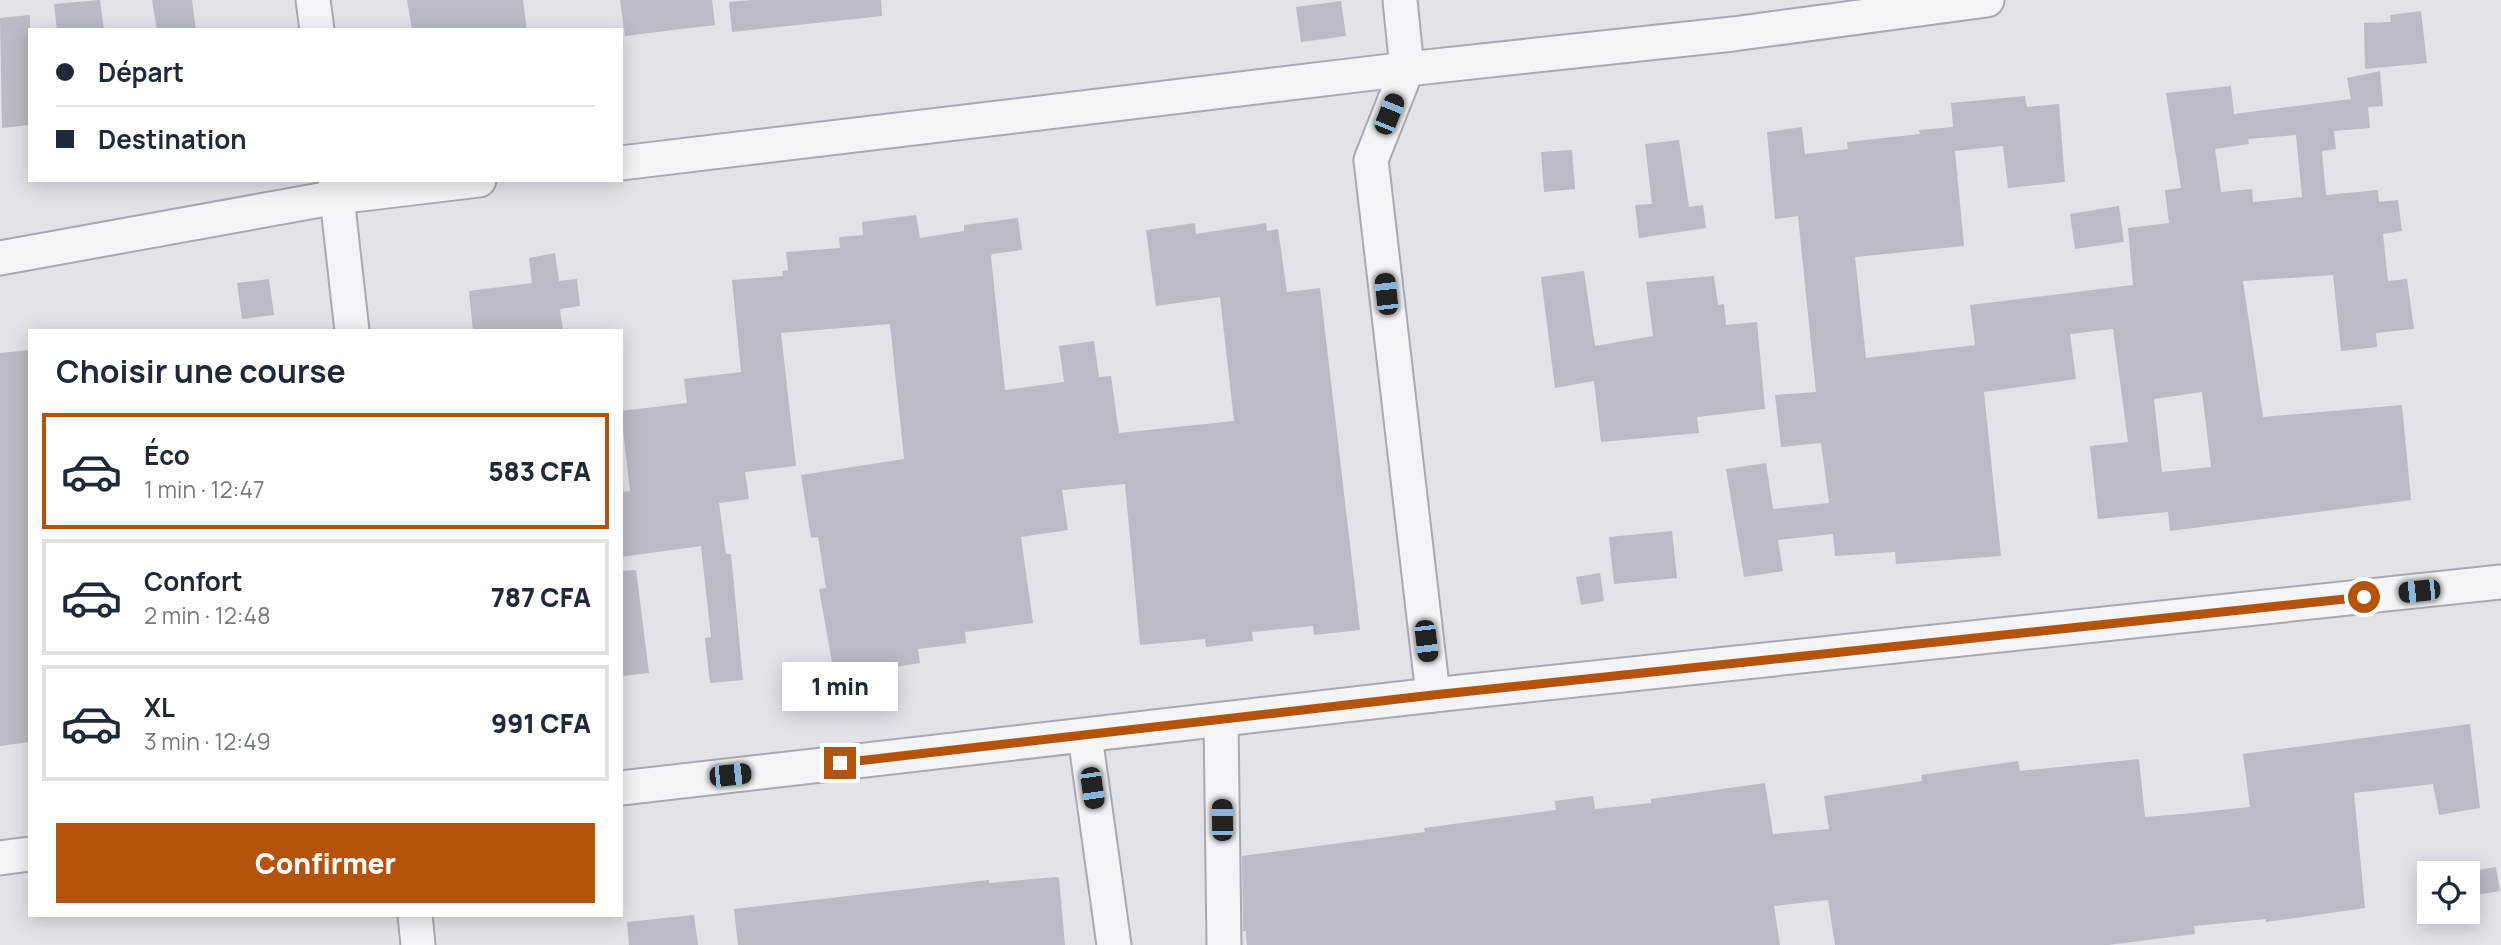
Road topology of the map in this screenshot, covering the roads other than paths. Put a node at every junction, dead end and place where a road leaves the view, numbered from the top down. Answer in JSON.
{"nodes":[{"id":1,"x":313,"y":0,"type":"edge"},
{"id":2,"x":1400,"y":0,"type":"edge"},
{"id":3,"x":1987,"y":0,"type":"edge"},
{"id":4,"x":317,"y":28,"type":"edge"},
{"id":5,"x":1408,"y":69,"type":"junction"},
{"id":6,"x":623,"y":163,"type":"edge"},
{"id":7,"x":447,"y":182,"type":"edge"},
{"id":8,"x":336,"y":189,"type":"edge"},
{"id":9,"x":0,"y":258,"type":"edge"},
{"id":10,"x":352,"y":329,"type":"edge"},
{"id":11,"x":2501,"y":582,"type":"edge"},
{"id":12,"x":1433,"y":695,"type":"junction"},
{"id":13,"x":1221,"y":720,"type":"junction"},
{"id":14,"x":1085,"y":736,"type":"junction"},
{"id":15,"x":623,"y":788,"type":"edge"},
{"id":16,"x":28,"y":854,"type":"edge"},
{"id":17,"x":0,"y":858,"type":"edge"},
{"id":18,"x":415,"y":917,"type":"edge"},
{"id":19,"x":418,"y":945,"type":"edge"},
{"id":20,"x":1114,"y":945,"type":"edge"},
{"id":21,"x":1224,"y":945,"type":"edge"}],
"edges":[{"from":1,"to":4,"type":"street"},
{"from":2,"to":5,"type":"street"},
{"from":3,"to":5,"type":"street"},
{"from":5,"to":6,"type":"street"},
{"from":5,"to":12,"type":"street"},
{"from":7,"to":8,"type":"street"},
{"from":8,"to":9,"type":"street"},
{"from":8,"to":10,"type":"street"},
{"from":11,"to":12,"type":"street"},
{"from":12,"to":13,"type":"street"},
{"from":13,"to":14,"type":"street"},
{"from":13,"to":21,"type":"street"},
{"from":14,"to":15,"type":"street"},
{"from":14,"to":20,"type":"street"},
{"from":16,"to":17,"type":"street"},
{"from":18,"to":19,"type":"street"}]}
